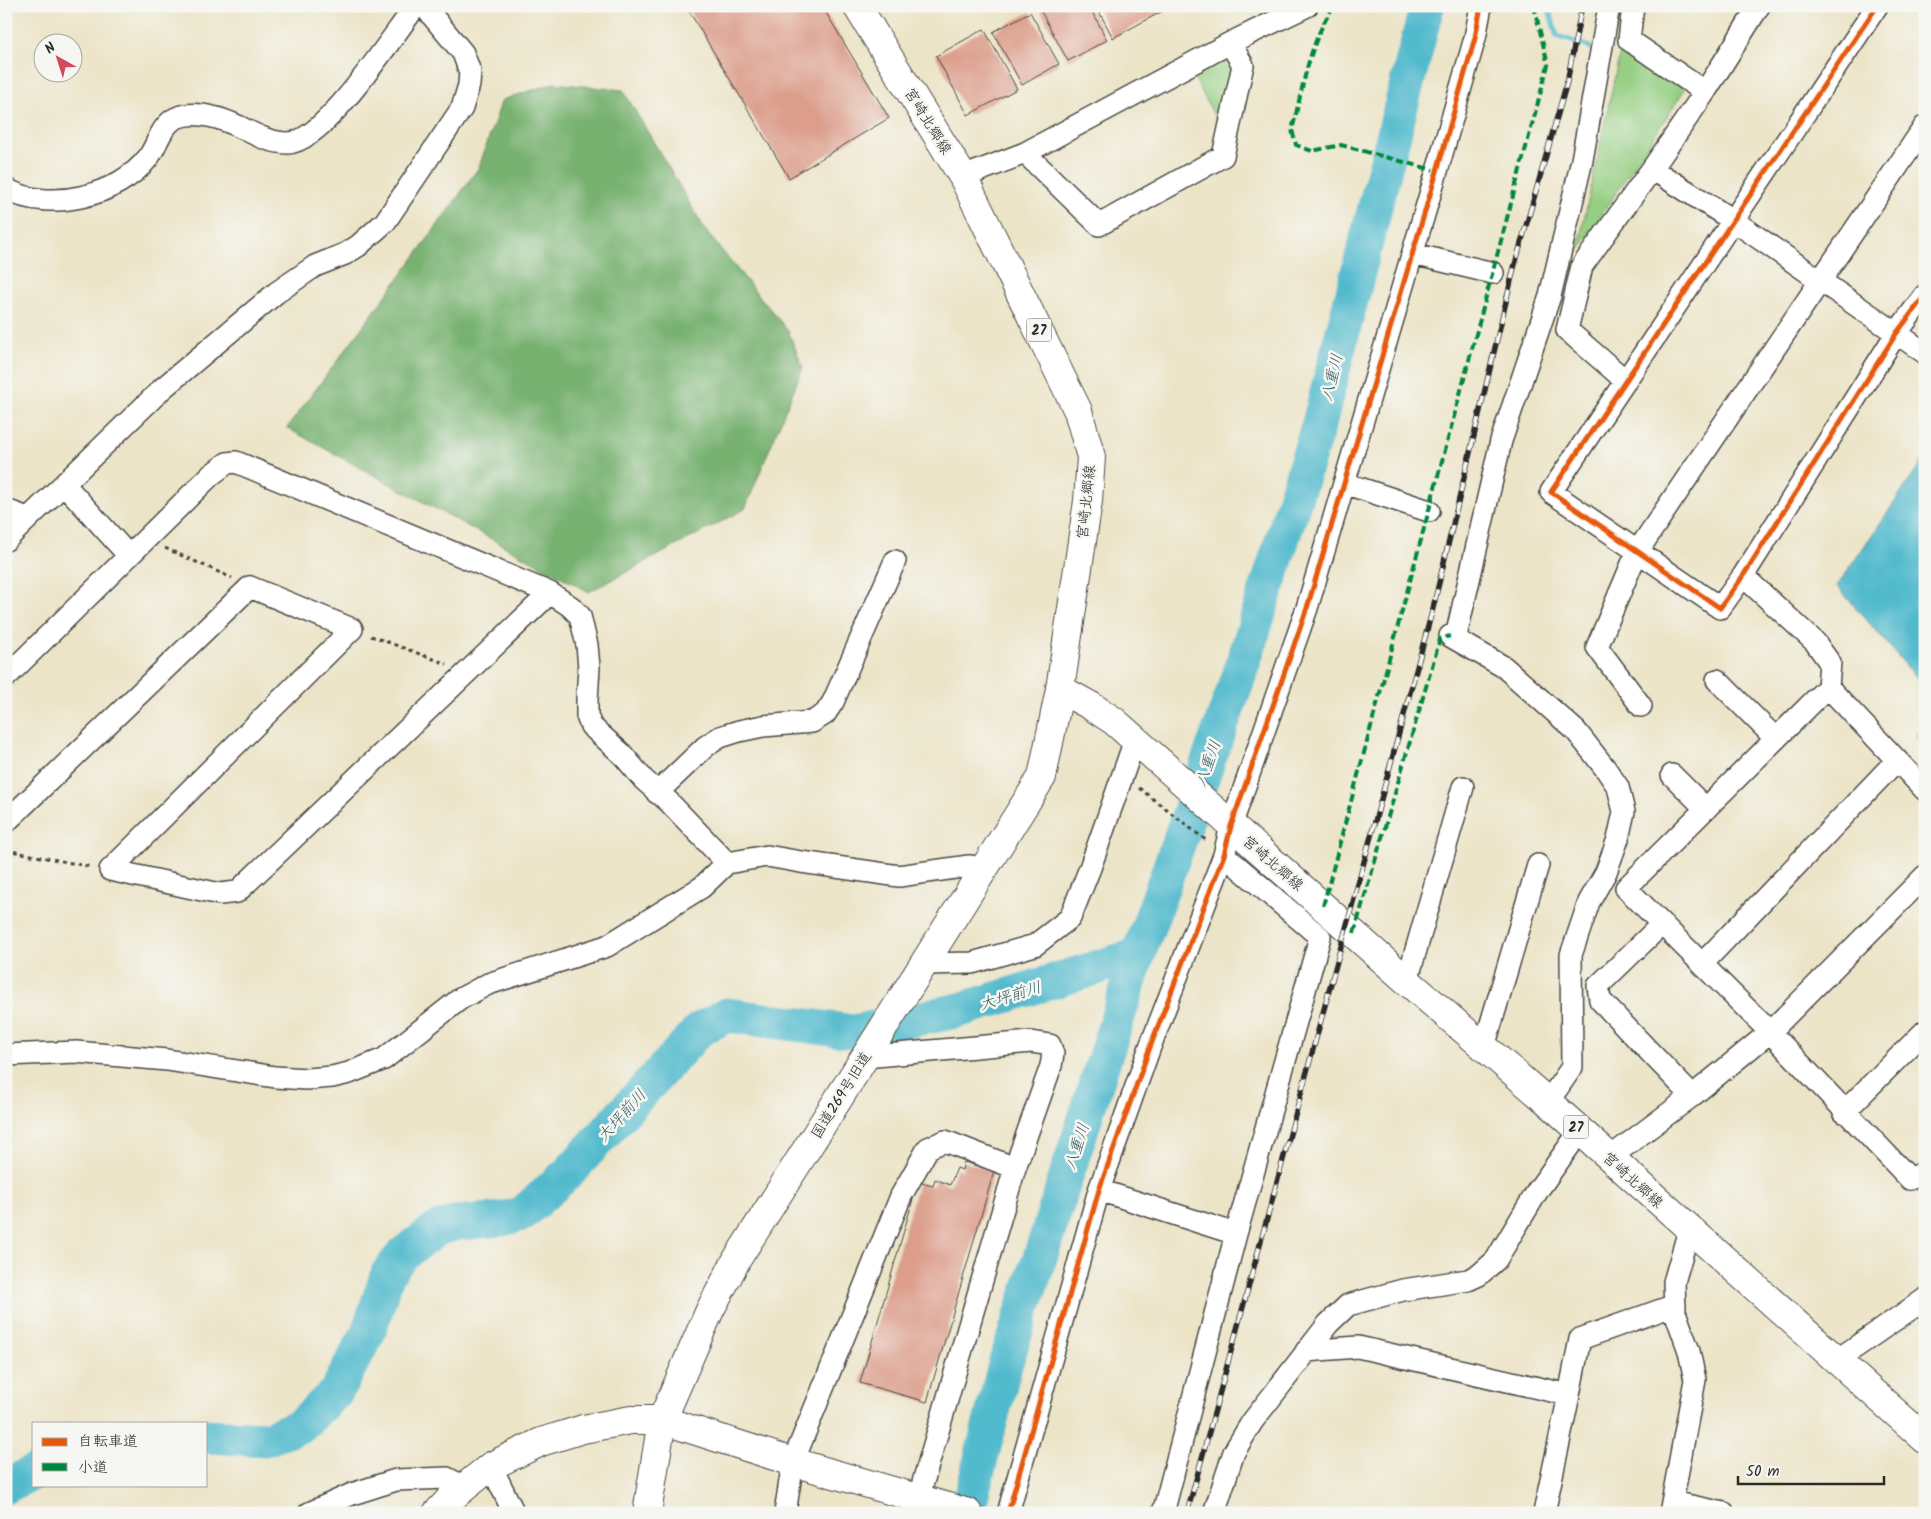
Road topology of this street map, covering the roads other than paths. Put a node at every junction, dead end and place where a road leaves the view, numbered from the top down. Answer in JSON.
{"nodes":[{"id":1,"x":416,"y":6,"type":"edge"},
{"id":2,"x":424,"y":6,"type":"edge"},
{"id":3,"x":857,"y":6,"type":"edge"},
{"id":4,"x":1307,"y":6,"type":"edge"},
{"id":5,"x":1481,"y":6,"type":"edge"},
{"id":6,"x":1609,"y":6,"type":"edge"},
{"id":7,"x":1633,"y":6,"type":"edge"},
{"id":8,"x":1759,"y":6,"type":"edge"},
{"id":9,"x":1877,"y":6,"type":"edge"},
{"id":10,"x":1230,"y":43,"type":"junction"},
{"id":11,"x":1705,"y":92,"type":"junction"},
{"id":12,"x":1925,"y":126,"type":"edge"},
{"id":13,"x":1025,"y":153,"type":"junction"},
{"id":14,"x":1652,"y":169,"type":"junction"},
{"id":15,"x":963,"y":177,"type":"junction"},
{"id":16,"x":6,"y":189,"type":"edge"},
{"id":17,"x":1734,"y":221,"type":"junction"},
{"id":18,"x":1412,"y":254,"type":"junction"},
{"id":19,"x":1493,"y":273,"type":"dead end"},
{"id":20,"x":1822,"y":281,"type":"junction"},
{"id":21,"x":1925,"y":295,"type":"edge"},
{"id":22,"x":1896,"y":334,"type":"junction"},
{"id":23,"x":1925,"y":353,"type":"edge"},
{"id":24,"x":1626,"y":381,"type":"junction"},
{"id":25,"x":1344,"y":483,"type":"junction"},
{"id":26,"x":64,"y":484,"type":"junction"},
{"id":27,"x":6,"y":510,"type":"edge"},
{"id":28,"x":1429,"y":511,"type":"dead end"},
{"id":29,"x":28,"y":518,"type":"junction"},
{"id":30,"x":6,"y":540,"type":"edge"},
{"id":31,"x":1637,"y":552,"type":"junction"},
{"id":32,"x":129,"y":556,"type":"junction"},
{"id":33,"x":895,"y":561,"type":"dead end"},
{"id":34,"x":1743,"y":576,"type":"junction"},
{"id":35,"x":550,"y":592,"type":"junction"},
{"id":36,"x":6,"y":676,"type":"edge"},
{"id":37,"x":1717,"y":680,"type":"dead end"},
{"id":38,"x":1828,"y":687,"type":"junction"},
{"id":39,"x":1060,"y":689,"type":"junction"},
{"id":40,"x":1641,"y":706,"type":"dead end"},
{"id":41,"x":1776,"y":739,"type":"junction"},
{"id":42,"x":1141,"y":745,"type":"junction"},
{"id":43,"x":1897,"y":760,"type":"junction"},
{"id":44,"x":1672,"y":775,"type":"dead end"},
{"id":45,"x":1462,"y":787,"type":"dead end"},
{"id":46,"x":1925,"y":790,"type":"edge"},
{"id":47,"x":658,"y":793,"type":"junction"},
{"id":48,"x":1706,"y":809,"type":"junction"},
{"id":49,"x":6,"y":822,"type":"edge"},
{"id":50,"x":1228,"y":822,"type":"junction"},
{"id":51,"x":1224,"y":855,"type":"junction"},
{"id":52,"x":726,"y":863,"type":"junction"},
{"id":53,"x":1538,"y":865,"type":"dead end"},
{"id":54,"x":983,"y":868,"type":"junction"},
{"id":55,"x":1925,"y":876,"type":"edge"},
{"id":56,"x":1662,"y":924,"type":"junction"},
{"id":57,"x":924,"y":964,"type":"junction"},
{"id":58,"x":1702,"y":964,"type":"junction"},
{"id":59,"x":1407,"y":981,"type":"junction"},
{"id":60,"x":1925,"y":1031,"type":"edge"},
{"id":61,"x":1770,"y":1032,"type":"junction"},
{"id":62,"x":1484,"y":1047,"type":"junction"},
{"id":63,"x":869,"y":1050,"type":"junction"},
{"id":64,"x":6,"y":1055,"type":"edge"},
{"id":65,"x":1692,"y":1096,"type":"junction"},
{"id":66,"x":1548,"y":1102,"type":"junction"},
{"id":67,"x":1844,"y":1112,"type":"junction"},
{"id":68,"x":1580,"y":1131,"type":"junction"},
{"id":69,"x":1609,"y":1158,"type":"junction"},
{"id":70,"x":1015,"y":1168,"type":"junction"},
{"id":71,"x":1925,"y":1172,"type":"edge"},
{"id":72,"x":1099,"y":1190,"type":"junction"},
{"id":73,"x":1689,"y":1230,"type":"junction"},
{"id":74,"x":1236,"y":1234,"type":"junction"},
{"id":75,"x":1925,"y":1299,"type":"edge"},
{"id":76,"x":1674,"y":1304,"type":"junction"},
{"id":77,"x":1306,"y":1351,"type":"junction"},
{"id":78,"x":1837,"y":1360,"type":"junction"},
{"id":79,"x":1569,"y":1395,"type":"junction"},
{"id":80,"x":662,"y":1420,"type":"junction"},
{"id":81,"x":1925,"y":1439,"type":"edge"},
{"id":82,"x":793,"y":1462,"type":"junction"},
{"id":83,"x":490,"y":1466,"type":"junction"},
{"id":84,"x":464,"y":1487,"type":"junction"},
{"id":85,"x":920,"y":1504,"type":"edge"},
{"id":86,"x":1670,"y":1507,"type":"edge"},
{"id":87,"x":309,"y":1513,"type":"edge"},
{"id":88,"x":437,"y":1513,"type":"edge"},
{"id":89,"x":514,"y":1513,"type":"edge"},
{"id":90,"x":646,"y":1513,"type":"edge"},
{"id":91,"x":785,"y":1513,"type":"edge"},
{"id":92,"x":968,"y":1513,"type":"edge"},
{"id":93,"x":1008,"y":1513,"type":"edge"},
{"id":94,"x":1163,"y":1513,"type":"edge"},
{"id":95,"x":1214,"y":1513,"type":"edge"},
{"id":96,"x":1544,"y":1513,"type":"edge"},
{"id":97,"x":1724,"y":1513,"type":"edge"}],
"edges":[{"from":1,"to":16,"type":"street"},
{"from":2,"to":26,"type":"street"},
{"from":3,"to":15,"type":"main road","name":"宮崎北郷線","number":"27"},
{"from":4,"to":10,"type":"street"},
{"from":5,"to":18,"type":"street"},
{"from":6,"to":66,"type":"street"},
{"from":7,"to":11,"type":"street"},
{"from":8,"to":11,"type":"street"},
{"from":9,"to":17,"type":"street"},
{"from":10,"to":13,"type":"street"},
{"from":10,"to":13,"type":"street"},
{"from":11,"to":14,"type":"street"},
{"from":12,"to":20,"type":"street"},
{"from":13,"to":15,"type":"street"},
{"from":14,"to":17,"type":"street"},
{"from":14,"to":24,"type":"street"},
{"from":15,"to":39,"type":"main road","name":"宮崎北郷線","number":"27"},
{"from":17,"to":20,"type":"street"},
{"from":17,"to":24,"type":"street"},
{"from":18,"to":19,"type":"street"},
{"from":18,"to":25,"type":"street"},
{"from":20,"to":22,"type":"street"},
{"from":20,"to":31,"type":"street"},
{"from":21,"to":22,"type":"street"},
{"from":22,"to":23,"type":"street"},
{"from":22,"to":34,"type":"street"},
{"from":24,"to":31,"type":"street"},
{"from":25,"to":28,"type":"street"},
{"from":25,"to":50,"type":"street"},
{"from":26,"to":29,"type":"street"},
{"from":26,"to":32,"type":"street"},
{"from":27,"to":29,"type":"street"},
{"from":29,"to":30,"type":"street"},
{"from":31,"to":34,"type":"street"},
{"from":31,"to":40,"type":"street"},
{"from":32,"to":35,"type":"street"},
{"from":32,"to":36,"type":"street"},
{"from":33,"to":47,"type":"street"},
{"from":34,"to":38,"type":"street"},
{"from":35,"to":47,"type":"street"},
{"from":35,"to":49,"type":"street"},
{"from":37,"to":41,"type":"street"},
{"from":38,"to":41,"type":"street"},
{"from":38,"to":43,"type":"street"},
{"from":39,"to":42,"type":"main road","name":"宮崎北郷線","number":"27"},
{"from":39,"to":54,"type":"main road","name":"国道269号旧道"},
{"from":41,"to":48,"type":"street"},
{"from":42,"to":50,"type":"main road","name":"宮崎北郷線","number":"27"},
{"from":42,"to":57,"type":"street"},
{"from":43,"to":46,"type":"street"},
{"from":43,"to":58,"type":"street"},
{"from":44,"to":48,"type":"street"},
{"from":45,"to":59,"type":"street"},
{"from":47,"to":52,"type":"street"},
{"from":48,"to":56,"type":"street"},
{"from":50,"to":51,"type":"street"},
{"from":50,"to":59,"type":"main road","name":"宮崎北郷線","number":"27"},
{"from":51,"to":72,"type":"street"},
{"from":51,"to":74,"type":"street"},
{"from":52,"to":54,"type":"street"},
{"from":52,"to":64,"type":"street"},
{"from":53,"to":62,"type":"street"},
{"from":54,"to":57,"type":"main road","name":"国道269号旧道"},
{"from":55,"to":61,"type":"street"},
{"from":56,"to":58,"type":"street"},
{"from":56,"to":65,"type":"street"},
{"from":57,"to":63,"type":"main road","name":"国道269号旧道"},
{"from":58,"to":61,"type":"street"},
{"from":59,"to":62,"type":"main road","name":"宮崎北郷線","number":"27"},
{"from":60,"to":67,"type":"street"},
{"from":61,"to":65,"type":"street"},
{"from":61,"to":67,"type":"street"},
{"from":62,"to":66,"type":"main road","name":"宮崎北郷線","number":"27"},
{"from":63,"to":70,"type":"street"},
{"from":63,"to":80,"type":"main road","name":"国道269号旧道"},
{"from":65,"to":69,"type":"street"},
{"from":66,"to":68,"type":"main road","name":"宮崎北郷線","number":"27"},
{"from":67,"to":71,"type":"street"},
{"from":68,"to":69,"type":"main road","name":"宮崎北郷線","number":"27"},
{"from":68,"to":77,"type":"street"},
{"from":69,"to":73,"type":"main road","name":"宮崎北郷線","number":"27"},
{"from":70,"to":82,"type":"street"},
{"from":70,"to":85,"type":"street"},
{"from":72,"to":74,"type":"street"},
{"from":72,"to":93,"type":"street"},
{"from":73,"to":76,"type":"street"},
{"from":73,"to":78,"type":"main road","name":"宮崎北郷線","number":"27"},
{"from":74,"to":94,"type":"street"},
{"from":75,"to":78,"type":"street"},
{"from":76,"to":79,"type":"street"},
{"from":76,"to":86,"type":"street"},
{"from":77,"to":79,"type":"street"},
{"from":77,"to":95,"type":"street"},
{"from":78,"to":81,"type":"main road","name":"宮崎北郷線","number":"27"},
{"from":79,"to":96,"type":"street"},
{"from":80,"to":82,"type":"main road"},
{"from":80,"to":83,"type":"main road"},
{"from":80,"to":90,"type":"main road","name":"国道269号旧道"},
{"from":82,"to":85,"type":"main road"},
{"from":82,"to":91,"type":"street"},
{"from":83,"to":84,"type":"main road"},
{"from":83,"to":89,"type":"street"},
{"from":84,"to":87,"type":"street"},
{"from":84,"to":88,"type":"main road"},
{"from":85,"to":92,"type":"main road"},
{"from":86,"to":97,"type":"street"}]}
